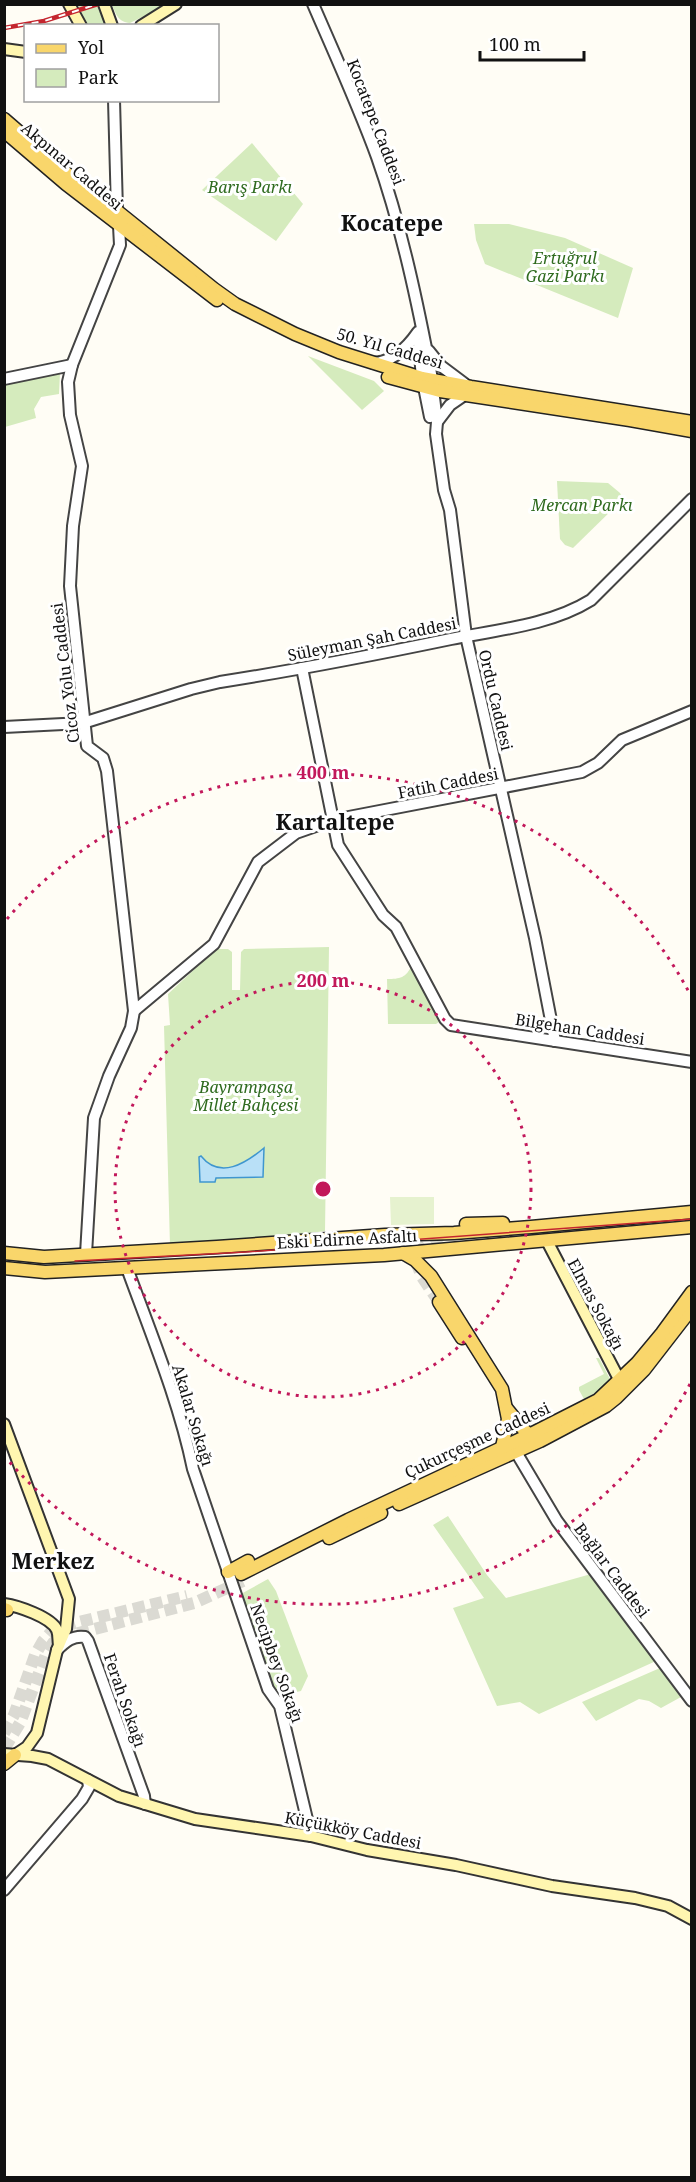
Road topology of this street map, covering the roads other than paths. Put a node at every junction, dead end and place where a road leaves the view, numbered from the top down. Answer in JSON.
{"nodes":[{"id":1,"x":176,"y":4,"type":"edge"},
{"id":2,"x":313,"y":4,"type":"edge"},
{"id":3,"x":104,"y":6,"type":"edge"},
{"id":4,"x":72,"y":7,"type":"edge"},
{"id":5,"x":157,"y":15,"type":"junction"},
{"id":6,"x":80,"y":24,"type":"edge"},
{"id":7,"x":113,"y":24,"type":"edge"},
{"id":8,"x":138,"y":24,"type":"edge"},
{"id":9,"x":144,"y":24,"type":"edge"},
{"id":10,"x":4,"y":50,"type":"edge"},
{"id":11,"x":24,"y":52,"type":"edge"},
{"id":12,"x":114,"y":102,"type":"edge"},
{"id":13,"x":4,"y":119,"type":"edge"},
{"id":14,"x":4,"y":131,"type":"edge"},
{"id":15,"x":117,"y":211,"type":"junction"},
{"id":16,"x":119,"y":226,"type":"junction"},
{"id":17,"x":421,"y":332,"type":"junction"},
{"id":18,"x":370,"y":363,"type":"junction"},
{"id":19,"x":72,"y":365,"type":"junction"},
{"id":20,"x":4,"y":379,"type":"edge"},
{"id":21,"x":428,"y":383,"type":"junction"},
{"id":22,"x":468,"y":391,"type":"junction"},
{"id":23,"x":437,"y":422,"type":"junction"},
{"id":24,"x":692,"y":422,"type":"edge"},
{"id":25,"x":692,"y":431,"type":"edge"},
{"id":26,"x":436,"y":434,"type":"junction"},
{"id":27,"x":692,"y":499,"type":"edge"},
{"id":28,"x":466,"y":636,"type":"junction"},
{"id":29,"x":302,"y":668,"type":"junction"},
{"id":30,"x":692,"y":711,"type":"edge"},
{"id":31,"x":83,"y":723,"type":"junction"},
{"id":32,"x":4,"y":727,"type":"edge"},
{"id":33,"x":501,"y":788,"type":"junction"},
{"id":34,"x":333,"y":820,"type":"junction"},
{"id":35,"x":134,"y":1011,"type":"junction"},
{"id":36,"x":555,"y":1041,"type":"junction"},
{"id":37,"x":692,"y":1062,"type":"edge"},
{"id":38,"x":692,"y":1212,"type":"edge"},
{"id":39,"x":466,"y":1224,"type":"dead end"},
{"id":40,"x":531,"y":1227,"type":"junction"},
{"id":41,"x":692,"y":1227,"type":"edge"},
{"id":42,"x":546,"y":1241,"type":"junction"},
{"id":43,"x":4,"y":1253,"type":"edge"},
{"id":44,"x":403,"y":1253,"type":"junction"},
{"id":45,"x":86,"y":1254,"type":"junction"},
{"id":46,"x":35,"y":1257,"type":"junction"},
{"id":47,"x":6,"y":1268,"type":"edge"},
{"id":48,"x":127,"y":1268,"type":"junction"},
{"id":49,"x":692,"y":1292,"type":"edge"},
{"id":50,"x":439,"y":1302,"type":"tunnel mouth"},
{"id":51,"x":692,"y":1308,"type":"edge"},
{"id":52,"x":620,"y":1381,"type":"junction"},
{"id":53,"x":506,"y":1407,"type":"junction"},
{"id":54,"x":4,"y":1424,"type":"edge"},
{"id":55,"x":534,"y":1438,"type":"junction"},
{"id":56,"x":502,"y":1447,"type":"junction"},
{"id":57,"x":516,"y":1452,"type":"junction"},
{"id":58,"x":348,"y":1520,"type":"junction"},
{"id":59,"x":228,"y":1572,"type":"junction"},
{"id":60,"x":5,"y":1608,"type":"edge"},
{"id":61,"x":58,"y":1648,"type":"junction"},
{"id":62,"x":692,"y":1701,"type":"edge"},
{"id":63,"x":10,"y":1755,"type":"edge"},
{"id":64,"x":4,"y":1764,"type":"edge"},
{"id":65,"x":88,"y":1780,"type":"junction"},
{"id":66,"x":145,"y":1804,"type":"junction"},
{"id":67,"x":311,"y":1836,"type":"junction"},
{"id":68,"x":4,"y":1890,"type":"edge"},
{"id":69,"x":692,"y":1919,"type":"edge"}],
"edges":[{"from":1,"to":5,"type":"main road"},
{"from":2,"to":17,"type":"street","name":"Kocatepe Caddesi"},
{"from":3,"to":7,"type":"main road"},
{"from":4,"to":6,"type":"main road"},
{"from":5,"to":8,"type":"main road"},
{"from":5,"to":9,"type":"main road"},
{"from":10,"to":11,"type":"main road"},
{"from":12,"to":15,"type":"street"},
{"from":13,"to":15,"type":"main road","name":"Akpınar Caddesi"},
{"from":14,"to":16,"type":"main road","name":"Akpınar Caddesi"},
{"from":15,"to":16,"type":"main road"},
{"from":15,"to":18,"type":"main road","name":"50. Yıl Caddesi"},
{"from":16,"to":19,"type":"street","name":"Cicoz Yolu Caddesi"},
{"from":16,"to":21,"type":"main road","name":"50. Yıl Caddesi"},
{"from":17,"to":18,"type":"street"},
{"from":17,"to":21,"type":"street","name":"Kocatepe Caddesi"},
{"from":17,"to":22,"type":"street"},
{"from":18,"to":21,"type":"main road","name":"50. Yıl Caddesi"},
{"from":19,"to":20,"type":"street"},
{"from":19,"to":31,"type":"street","name":"Cicoz Yolu Caddesi"},
{"from":21,"to":22,"type":"main road","name":"50. Yıl Caddesi"},
{"from":21,"to":23,"type":"street","name":"Ordu Caddesi"},
{"from":21,"to":26,"type":"street","name":"Ordu Caddesi"},
{"from":22,"to":23,"type":"street"},
{"from":22,"to":24,"type":"main road","name":"50. Yıl Caddesi"},
{"from":22,"to":25,"type":"main road","name":"50. Yıl Caddesi"},
{"from":23,"to":26,"type":"street","name":"Ordu Caddesi"},
{"from":26,"to":28,"type":"street","name":"Ordu Caddesi"},
{"from":27,"to":28,"type":"street","name":"Süleyman Şah Caddesi"},
{"from":28,"to":29,"type":"street","name":"Süleyman Şah Caddesi"},
{"from":28,"to":33,"type":"street","name":"Ordu Caddesi"},
{"from":29,"to":31,"type":"street","name":"Süleyman Şah Caddesi"},
{"from":29,"to":34,"type":"street"},
{"from":30,"to":33,"type":"street","name":"Fatih Caddesi"},
{"from":31,"to":32,"type":"street","name":"Süleyman Şah Caddesi"},
{"from":31,"to":35,"type":"street","name":"Cicoz Yolu Caddesi"},
{"from":33,"to":34,"type":"street","name":"Fatih Caddesi"},
{"from":33,"to":36,"type":"street","name":"Ordu Caddesi"},
{"from":34,"to":35,"type":"street","name":"Fatih Caddesi"},
{"from":34,"to":36,"type":"street","name":"Bilgehan Caddesi"},
{"from":35,"to":45,"type":"street","name":"Cicoz Yolu Caddesi"},
{"from":36,"to":37,"type":"street","name":"Bilgehan Caddesi"},
{"from":38,"to":40,"type":"main road","name":"Eski Edirne Asfaltı"},
{"from":39,"to":40,"type":"main road"},
{"from":40,"to":45,"type":"main road","name":"Eski Edirne Asfaltı"},
{"from":41,"to":42,"type":"main road","name":"Eski Edirne Asfaltı"},
{"from":42,"to":44,"type":"main road","name":"Eski Edirne Asfaltı"},
{"from":42,"to":52,"type":"main road","name":"Elmas Sokağı"},
{"from":43,"to":46,"type":"main road","name":"Eski Edirne Asfaltı"},
{"from":44,"to":48,"type":"main road","name":"Eski Edirne Asfaltı"},
{"from":44,"to":53,"type":"main road"},
{"from":45,"to":46,"type":"main road","name":"Eski Edirne Asfaltı"},
{"from":46,"to":47,"type":"main road"},
{"from":47,"to":48,"type":"main road","name":"Eski Edirne Asfaltı"},
{"from":48,"to":59,"type":"street","name":"Akalar Sokağı"},
{"from":49,"to":52,"type":"main road","name":"Çukurçeşme Caddesi"},
{"from":50,"to":53,"type":"main road"},
{"from":51,"to":55,"type":"main road","name":"Çukurçeşme Caddesi"},
{"from":52,"to":55,"type":"main road","name":"Çukurçeşme Caddesi"},
{"from":53,"to":55,"type":"main road"},
{"from":53,"to":56,"type":"main road"},
{"from":54,"to":61,"type":"main road"},
{"from":55,"to":56,"type":"main road","name":"Çukurçeşme Caddesi"},
{"from":55,"to":57,"type":"main road","name":"Çukurçeşme Caddesi"},
{"from":56,"to":57,"type":"main road"},
{"from":56,"to":58,"type":"main road","name":"Çukurçeşme Caddesi"},
{"from":57,"to":58,"type":"main road","name":"Çukurçeşme Caddesi"},
{"from":57,"to":62,"type":"street","name":"Bağlar Caddesi"},
{"from":58,"to":59,"type":"main road"},
{"from":59,"to":67,"type":"street","name":"Necipbey Sokağı"},
{"from":60,"to":61,"type":"main road"},
{"from":61,"to":63,"type":"main road"},
{"from":61,"to":66,"type":"street","name":"Ferah Sokağı"},
{"from":63,"to":64,"type":"main road"},
{"from":63,"to":65,"type":"main road","name":"Küçükköy Caddesi"},
{"from":65,"to":66,"type":"main road","name":"Küçükköy Caddesi"},
{"from":65,"to":68,"type":"street"},
{"from":66,"to":67,"type":"main road","name":"Küçükköy Caddesi"},
{"from":67,"to":69,"type":"main road","name":"Küçükköy Caddesi"}]}
